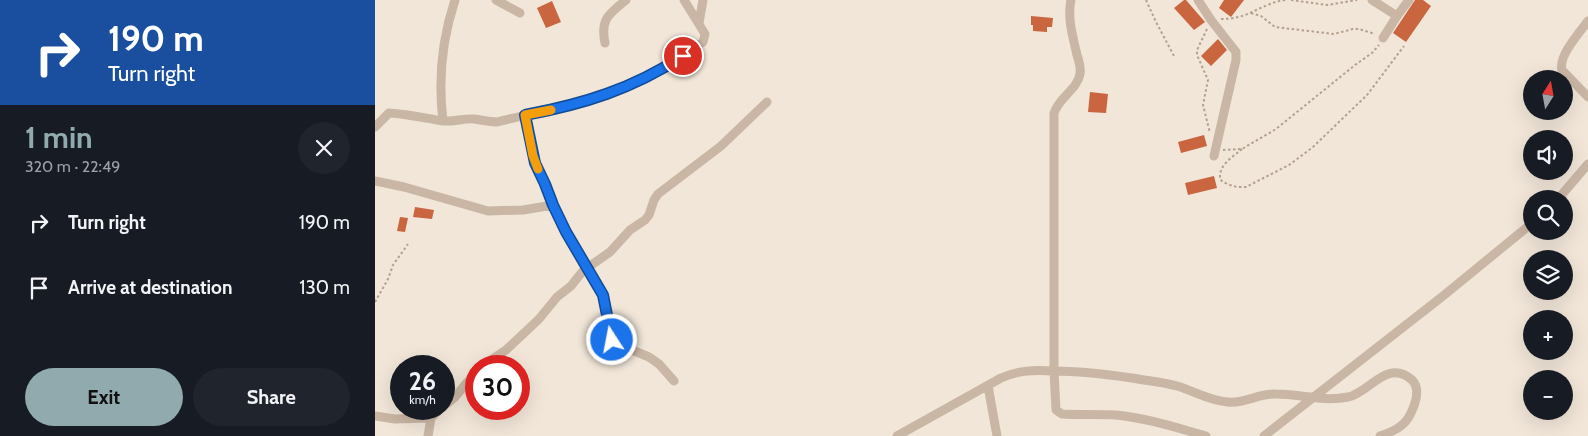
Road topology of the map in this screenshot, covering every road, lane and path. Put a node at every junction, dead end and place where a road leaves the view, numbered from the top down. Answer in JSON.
{"nodes":[{"id":1,"x":455,"y":0,"type":"edge"},
{"id":2,"x":496,"y":0,"type":"edge"},
{"id":3,"x":626,"y":0,"type":"edge"},
{"id":4,"x":684,"y":0,"type":"edge"},
{"id":5,"x":703,"y":0,"type":"edge"},
{"id":6,"x":1071,"y":0,"type":"edge"},
{"id":7,"x":1146,"y":0,"type":"edge"},
{"id":8,"x":1198,"y":0,"type":"edge"},
{"id":9,"x":1286,"y":0,"type":"edge"},
{"id":10,"x":1291,"y":0,"type":"edge"},
{"id":11,"x":1357,"y":0,"type":"edge"},
{"id":12,"x":1372,"y":0,"type":"edge"},
{"id":13,"x":1409,"y":0,"type":"edge"},
{"id":14,"x":520,"y":13,"type":"dead end"},
{"id":15,"x":1251,"y":13,"type":"junction"},
{"id":16,"x":1397,"y":16,"type":"junction"},
{"id":17,"x":1211,"y":20,"type":"junction"},
{"id":18,"x":1588,"y":20,"type":"edge"},
{"id":19,"x":699,"y":23,"type":"junction"},
{"id":20,"x":1383,"y":38,"type":"junction"},
{"id":21,"x":605,"y":43,"type":"dead end"},
{"id":22,"x":1404,"y":46,"type":"dead end"},
{"id":23,"x":1174,"y":56,"type":"dead end"},
{"id":24,"x":1588,"y":97,"type":"edge"},
{"id":25,"x":767,"y":102,"type":"dead end"},
{"id":26,"x":525,"y":115,"type":"junction"},
{"id":27,"x":443,"y":121,"type":"junction"},
{"id":28,"x":375,"y":127,"type":"edge"},
{"id":29,"x":1211,"y":135,"type":"dead end"},
{"id":30,"x":1242,"y":149,"type":"junction"},
{"id":31,"x":1215,"y":153,"type":"joint"},
{"id":32,"x":1588,"y":164,"type":"edge"},
{"id":33,"x":375,"y":181,"type":"edge"},
{"id":34,"x":1566,"y":190,"type":"edge"},
{"id":35,"x":553,"y":205,"type":"junction"},
{"id":36,"x":1523,"y":231,"type":"edge"},
{"id":37,"x":407,"y":244,"type":"dead end"},
{"id":38,"x":587,"y":268,"type":"junction"},
{"id":39,"x":375,"y":302,"type":"edge"},
{"id":40,"x":498,"y":355,"type":"edge"},
{"id":41,"x":1054,"y":371,"type":"junction"},
{"id":42,"x":674,"y":382,"type":"dead end"},
{"id":43,"x":465,"y":385,"type":"edge"},
{"id":44,"x":988,"y":386,"type":"junction"},
{"id":45,"x":455,"y":397,"type":"edge"},
{"id":46,"x":1311,"y":398,"type":"junction"},
{"id":47,"x":375,"y":416,"type":"edge"},
{"id":48,"x":390,"y":418,"type":"edge"},
{"id":49,"x":431,"y":420,"type":"edge"},
{"id":50,"x":428,"y":436,"type":"edge"},
{"id":51,"x":897,"y":436,"type":"edge"},
{"id":52,"x":997,"y":436,"type":"edge"},
{"id":53,"x":1206,"y":436,"type":"edge"},
{"id":54,"x":1264,"y":436,"type":"edge"},
{"id":55,"x":1379,"y":436,"type":"edge"}],
"edges":[{"from":1,"to":27,"type":"street"},
{"from":2,"to":14,"type":"street"},
{"from":3,"to":21,"type":"street"},
{"from":4,"to":19,"type":"street"},
{"from":5,"to":19,"type":"street"},
{"from":6,"to":41,"type":"street"},
{"from":7,"to":23,"type":"path"},
{"from":8,"to":17,"type":"street"},
{"from":9,"to":15,"type":"path"},
{"from":10,"to":11,"type":"path"},
{"from":12,"to":16,"type":"street"},
{"from":13,"to":16,"type":"street"},
{"from":15,"to":17,"type":"path"},
{"from":15,"to":20,"type":"path"},
{"from":16,"to":20,"type":"street"},
{"from":17,"to":29,"type":"path"},
{"from":17,"to":31,"type":"street"},
{"from":18,"to":24,"type":"street"},
{"from":19,"to":26,"type":"street"},
{"from":20,"to":30,"type":"path"},
{"from":22,"to":30,"type":"path"},
{"from":25,"to":38,"type":"street"},
{"from":26,"to":27,"type":"street"},
{"from":26,"to":35,"type":"street"},
{"from":27,"to":28,"type":"street"},
{"from":30,"to":31,"type":"path"},
{"from":32,"to":34,"type":"street"},
{"from":33,"to":35,"type":"street"},
{"from":35,"to":38,"type":"street"},
{"from":36,"to":46,"type":"street"},
{"from":37,"to":39,"type":"path"},
{"from":38,"to":40,"type":"street"},
{"from":38,"to":42,"type":"street"},
{"from":41,"to":44,"type":"street"},
{"from":41,"to":46,"type":"street"},
{"from":41,"to":53,"type":"street"},
{"from":43,"to":45,"type":"street"},
{"from":44,"to":51,"type":"street"},
{"from":44,"to":52,"type":"street"},
{"from":46,"to":54,"type":"street"},
{"from":46,"to":55,"type":"street"},
{"from":47,"to":48,"type":"street"},
{"from":49,"to":50,"type":"street"}]}
